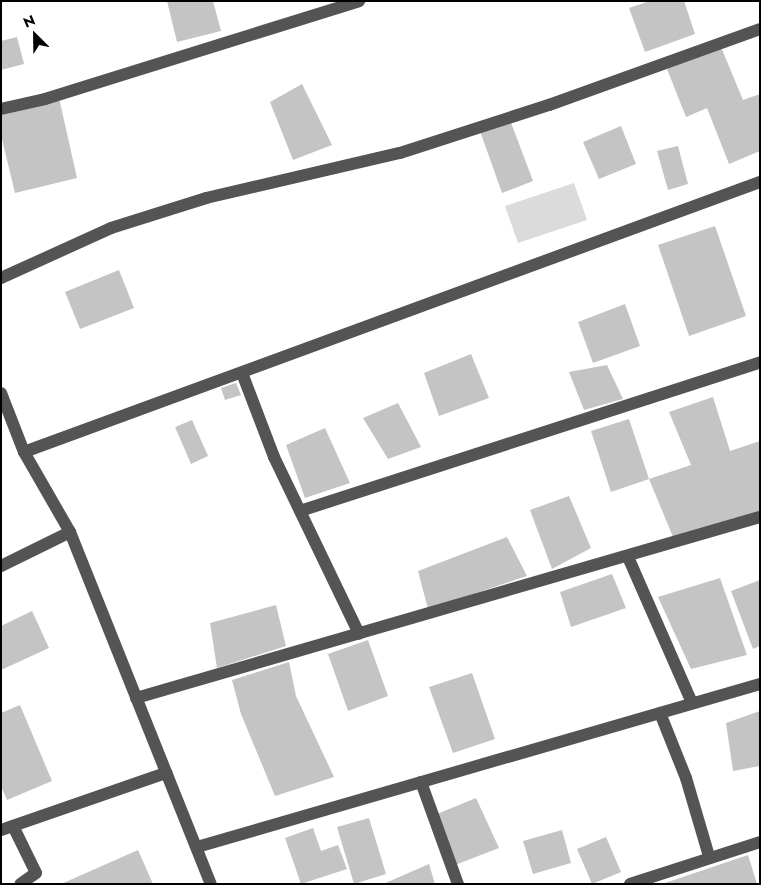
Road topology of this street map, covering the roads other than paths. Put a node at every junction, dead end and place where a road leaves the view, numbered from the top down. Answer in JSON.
{"nodes":[{"id":1,"x":359,"y":1,"type":"edge"},
{"id":2,"x":760,"y":29,"type":"edge"},
{"id":3,"x":1,"y":109,"type":"edge"},
{"id":4,"x":760,"y":182,"type":"edge"},
{"id":5,"x":1,"y":278,"type":"edge"},
{"id":6,"x":760,"y":362,"type":"edge"},
{"id":7,"x":242,"y":373,"type":"junction"},
{"id":8,"x":1,"y":393,"type":"edge"},
{"id":9,"x":24,"y":452,"type":"junction"},
{"id":10,"x":300,"y":511,"type":"junction"},
{"id":11,"x":760,"y":517,"type":"edge"},
{"id":12,"x":70,"y":532,"type":"junction"},
{"id":13,"x":628,"y":557,"type":"junction"},
{"id":14,"x":1,"y":566,"type":"edge"},
{"id":15,"x":359,"y":634,"type":"junction"},
{"id":16,"x":760,"y":684,"type":"edge"},
{"id":17,"x":136,"y":698,"type":"junction"},
{"id":18,"x":692,"y":703,"type":"junction"},
{"id":19,"x":660,"y":712,"type":"junction"},
{"id":20,"x":166,"y":773,"type":"junction"},
{"id":21,"x":421,"y":782,"type":"junction"},
{"id":22,"x":7,"y":828,"type":"edge"},
{"id":23,"x":760,"y":842,"type":"edge"},
{"id":24,"x":197,"y":847,"type":"junction"},
{"id":25,"x":709,"y":856,"type":"junction"},
{"id":26,"x":20,"y":884,"type":"edge"},
{"id":27,"x":211,"y":884,"type":"edge"},
{"id":28,"x":458,"y":884,"type":"edge"},
{"id":29,"x":630,"y":884,"type":"edge"}],
"edges":[{"from":1,"to":3,"type":"street"},
{"from":2,"to":5,"type":"street"},
{"from":4,"to":7,"type":"street"},
{"from":6,"to":10,"type":"street"},
{"from":7,"to":9,"type":"street"},
{"from":7,"to":10,"type":"street"},
{"from":8,"to":9,"type":"street"},
{"from":9,"to":12,"type":"street"},
{"from":10,"to":15,"type":"street"},
{"from":11,"to":13,"type":"street"},
{"from":12,"to":14,"type":"street"},
{"from":12,"to":17,"type":"street"},
{"from":13,"to":15,"type":"street"},
{"from":13,"to":18,"type":"street"},
{"from":15,"to":17,"type":"street"},
{"from":16,"to":18,"type":"street"},
{"from":17,"to":20,"type":"street"},
{"from":18,"to":19,"type":"street"},
{"from":19,"to":21,"type":"street"},
{"from":19,"to":25,"type":"street"},
{"from":20,"to":22,"type":"street"},
{"from":20,"to":24,"type":"street"},
{"from":21,"to":24,"type":"street"},
{"from":21,"to":28,"type":"street"},
{"from":22,"to":26,"type":"street"},
{"from":23,"to":25,"type":"street"},
{"from":24,"to":27,"type":"street"},
{"from":25,"to":29,"type":"street"}]}
